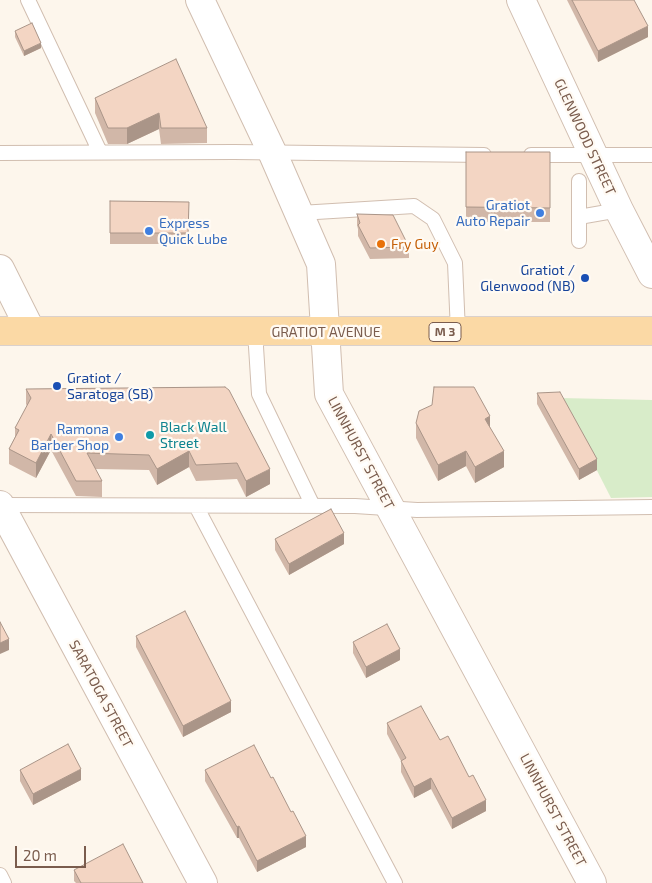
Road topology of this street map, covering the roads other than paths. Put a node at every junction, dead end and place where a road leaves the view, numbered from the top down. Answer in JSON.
{"nodes":[{"id":1,"x":28,"y":0,"type":"edge"},
{"id":2,"x":200,"y":0,"type":"edge"},
{"id":3,"x":521,"y":0,"type":"edge"},
{"id":4,"x":100,"y":152,"type":"junction"},
{"id":5,"x":0,"y":153,"type":"edge"},
{"id":6,"x":273,"y":154,"type":"junction"},
{"id":7,"x":652,"y":154,"type":"edge"},
{"id":8,"x":495,"y":155,"type":"edge"},
{"id":9,"x":515,"y":155,"type":"edge"},
{"id":10,"x":594,"y":155,"type":"junction"},
{"id":11,"x":579,"y":181,"type":"dead end"},
{"id":12,"x":619,"y":210,"type":"junction"},
{"id":13,"x":300,"y":213,"type":"junction"},
{"id":14,"x":580,"y":217,"type":"junction"},
{"id":15,"x":579,"y":241,"type":"dead end"},
{"id":16,"x":0,"y":269,"type":"edge"},
{"id":17,"x":652,"y":274,"type":"edge"},
{"id":18,"x":0,"y":331,"type":"edge"},
{"id":19,"x":31,"y":331,"type":"junction"},
{"id":20,"x":254,"y":331,"type":"junction"},
{"id":21,"x":652,"y":331,"type":"edge"},
{"id":22,"x":326,"y":332,"type":"junction"},
{"id":23,"x":458,"y":332,"type":"junction"},
{"id":24,"x":0,"y":505,"type":"edge"},
{"id":25,"x":196,"y":506,"type":"junction"},
{"id":26,"x":313,"y":506,"type":"junction"},
{"id":27,"x":652,"y":507,"type":"edge"},
{"id":28,"x":391,"y":508,"type":"junction"},
{"id":29,"x":0,"y":875,"type":"edge"},
{"id":30,"x":4,"y":883,"type":"edge"},
{"id":31,"x":203,"y":883,"type":"edge"},
{"id":32,"x":395,"y":883,"type":"edge"},
{"id":33,"x":592,"y":883,"type":"edge"}],
"edges":[{"from":1,"to":4,"type":"lane"},
{"from":2,"to":6,"type":"street","name":"LINNHURST STREET"},
{"from":3,"to":10,"type":"street","name":"GLENWOOD STREET"},
{"from":4,"to":5,"type":"lane"},
{"from":4,"to":6,"type":"lane"},
{"from":6,"to":8,"type":"lane"},
{"from":6,"to":13,"type":"street","name":"LINNHURST STREET"},
{"from":7,"to":10,"type":"lane"},
{"from":9,"to":10,"type":"lane"},
{"from":10,"to":12,"type":"street","name":"GLENWOOD STREET"},
{"from":11,"to":14,"type":"lane"},
{"from":12,"to":14,"type":"lane"},
{"from":12,"to":17,"type":"street","name":"GLENWOOD STREET"},
{"from":13,"to":22,"type":"street","name":"LINNHURST STREET"},
{"from":13,"to":23,"type":"lane"},
{"from":14,"to":15,"type":"lane"},
{"from":16,"to":19,"type":"street"},
{"from":18,"to":19,"type":"main road","name":"GRATIOT AVENUE","number":"M 3"},
{"from":19,"to":20,"type":"main road","name":"GRATIOT AVENUE","number":"M 3"},
{"from":20,"to":22,"type":"main road","name":"GRATIOT AVENUE","number":"M 3"},
{"from":20,"to":26,"type":"lane"},
{"from":21,"to":23,"type":"main road","name":"GRATIOT AVENUE","number":"M 3"},
{"from":22,"to":23,"type":"main road","name":"GRATIOT AVENUE","number":"M 3"},
{"from":22,"to":28,"type":"street","name":"LINNHURST STREET"},
{"from":24,"to":25,"type":"lane"},
{"from":24,"to":31,"type":"street","name":"SARATOGA STREET"},
{"from":25,"to":26,"type":"lane"},
{"from":25,"to":32,"type":"lane"},
{"from":26,"to":28,"type":"lane"},
{"from":27,"to":28,"type":"lane"},
{"from":28,"to":33,"type":"street","name":"LINNHURST STREET"},
{"from":29,"to":30,"type":"lane"}]}
